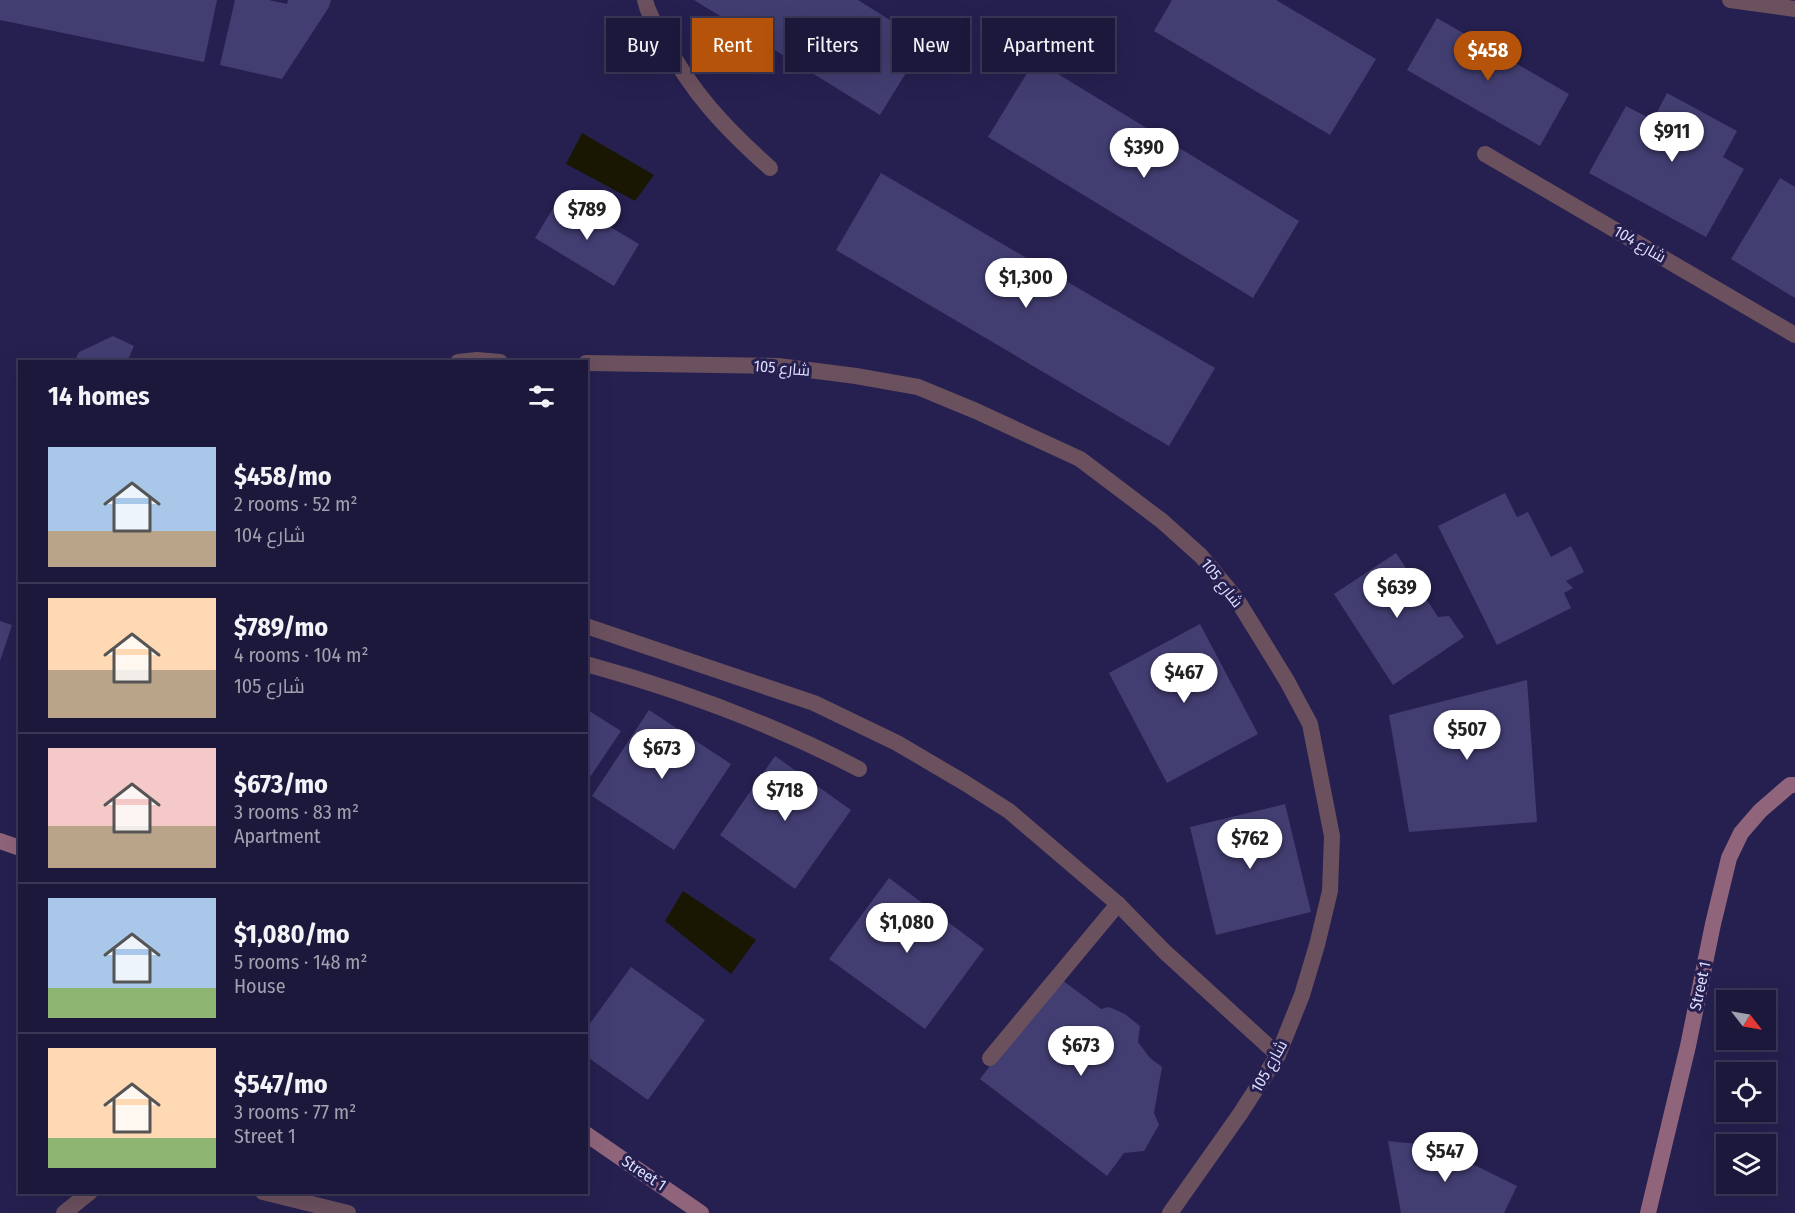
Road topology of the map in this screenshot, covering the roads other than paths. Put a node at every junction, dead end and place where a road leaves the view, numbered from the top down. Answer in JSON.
{"nodes":[{"id":1,"x":645,"y":0,"type":"edge"},
{"id":2,"x":1730,"y":0,"type":"edge"},
{"id":3,"x":1795,"y":9,"type":"edge"},
{"id":4,"x":1485,"y":154,"type":"dead end"},
{"id":5,"x":770,"y":168,"type":"dead end"},
{"id":6,"x":1795,"y":334,"type":"edge"},
{"id":7,"x":588,"y":363,"type":"edge"},
{"id":8,"x":588,"y":627,"type":"edge"},
{"id":9,"x":588,"y":665,"type":"edge"},
{"id":10,"x":860,"y":769,"type":"dead end"},
{"id":11,"x":1795,"y":784,"type":"edge"},
{"id":12,"x":0,"y":841,"type":"edge"},
{"id":13,"x":18,"y":847,"type":"edge"},
{"id":14,"x":1118,"y":904,"type":"junction"},
{"id":15,"x":1278,"y":1055,"type":"junction"},
{"id":16,"x":990,"y":1058,"type":"dead end"},
{"id":17,"x":588,"y":1135,"type":"edge"},
{"id":18,"x":88,"y":1194,"type":"edge"},
{"id":19,"x":271,"y":1194,"type":"edge"},
{"id":20,"x":64,"y":1213,"type":"edge"},
{"id":21,"x":348,"y":1213,"type":"edge"},
{"id":22,"x":701,"y":1213,"type":"edge"},
{"id":23,"x":1170,"y":1213,"type":"edge"},
{"id":24,"x":1648,"y":1213,"type":"edge"}],
"edges":[{"from":1,"to":5,"type":"street"},
{"from":2,"to":3,"type":"street"},
{"from":4,"to":6,"type":"street","name":"شارع 104"},
{"from":7,"to":15,"type":"street","name":"شارع 105"},
{"from":8,"to":14,"type":"street"},
{"from":9,"to":10,"type":"street"},
{"from":11,"to":24,"type":"main road","name":"Street 1"},
{"from":12,"to":13,"type":"main road"},
{"from":14,"to":15,"type":"street"},
{"from":14,"to":16,"type":"street"},
{"from":15,"to":23,"type":"street","name":"شارع 105"},
{"from":17,"to":22,"type":"main road","name":"Street 1"},
{"from":18,"to":20,"type":"street"},
{"from":19,"to":21,"type":"street"}]}
